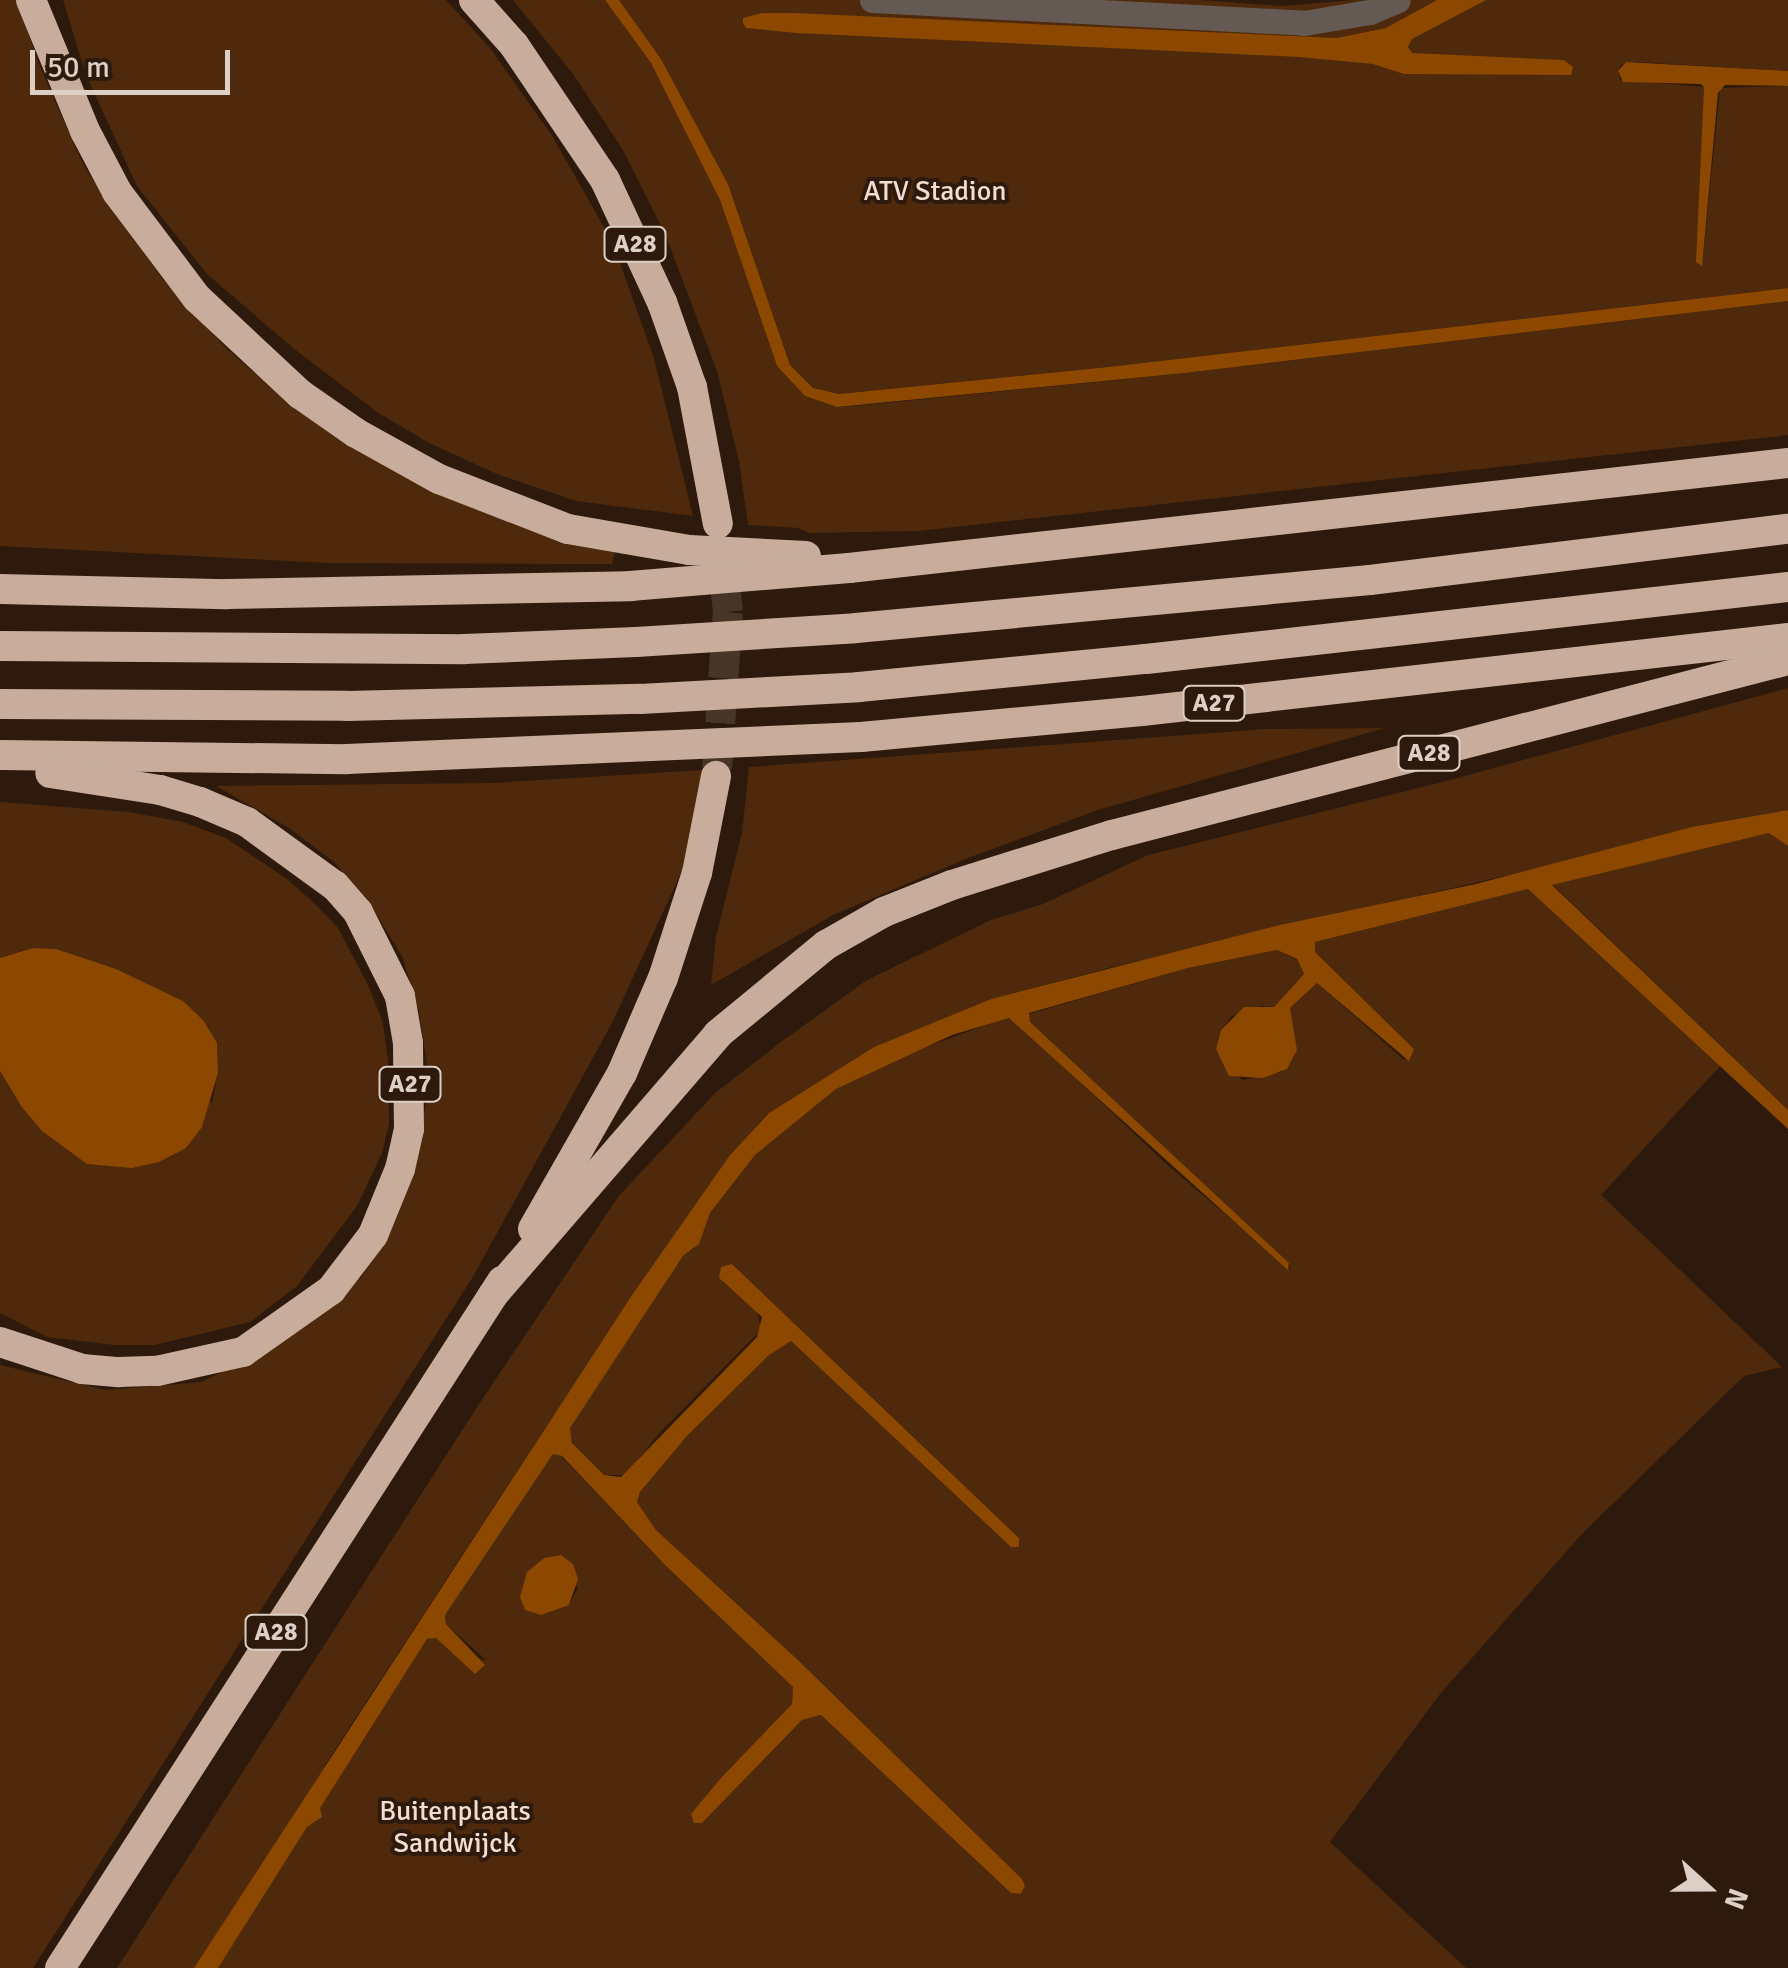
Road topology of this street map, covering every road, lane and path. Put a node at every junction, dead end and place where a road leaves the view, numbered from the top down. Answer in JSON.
{"nodes":[{"id":1,"x":32,"y":0,"type":"edge"},
{"id":2,"x":474,"y":0,"type":"edge"},
{"id":3,"x":872,"y":0,"type":"edge"},
{"id":4,"x":1398,"y":0,"type":"edge"},
{"id":5,"x":1788,"y":463,"type":"edge"},
{"id":6,"x":718,"y":524,"type":"tunnel mouth"},
{"id":7,"x":1788,"y":529,"type":"edge"},
{"id":8,"x":898,"y":562,"type":"junction"},
{"id":9,"x":1788,"y":586,"type":"edge"},
{"id":10,"x":0,"y":589,"type":"edge"},
{"id":11,"x":1788,"y":638,"type":"edge"},
{"id":12,"x":0,"y":646,"type":"edge"},
{"id":13,"x":1788,"y":660,"type":"edge"},
{"id":14,"x":0,"y":704,"type":"edge"},
{"id":15,"x":0,"y":755,"type":"edge"},
{"id":16,"x":716,"y":776,"type":"tunnel mouth"},
{"id":17,"x":492,"y":1296,"type":"junction"},
{"id":18,"x":0,"y":1342,"type":"edge"},
{"id":19,"x":60,"y":1968,"type":"edge"}],
"edges":[{"from":1,"to":8,"type":"highway"},
{"from":2,"to":6,"type":"highway","number":"A28"},
{"from":3,"to":4,"type":"street"},
{"from":5,"to":8,"type":"highway"},
{"from":7,"to":12,"type":"highway"},
{"from":8,"to":10,"type":"highway"},
{"from":9,"to":14,"type":"highway","number":"A27"},
{"from":11,"to":15,"type":"highway","number":"A27"},
{"from":13,"to":17,"type":"highway","number":"A28"},
{"from":15,"to":18,"type":"highway","number":"A27"},
{"from":16,"to":17,"type":"highway","number":"A28"},
{"from":17,"to":19,"type":"highway","number":"A28"}]}
